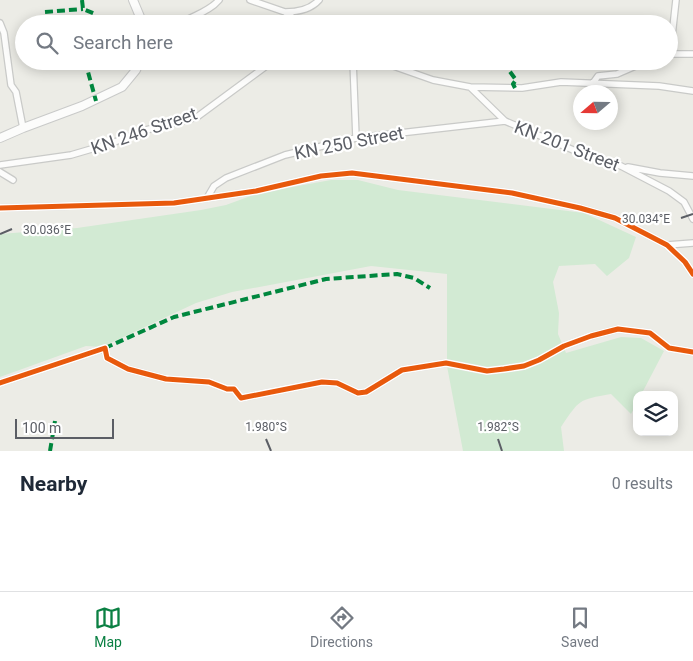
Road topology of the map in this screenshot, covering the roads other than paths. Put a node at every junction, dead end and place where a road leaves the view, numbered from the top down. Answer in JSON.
{"nodes":[{"id":1,"x":133,"y":0,"type":"edge"},
{"id":2,"x":219,"y":0,"type":"edge"},
{"id":3,"x":250,"y":0,"type":"edge"},
{"id":4,"x":319,"y":0,"type":"edge"},
{"id":5,"x":676,"y":0,"type":"edge"},
{"id":6,"x":285,"y":12,"type":"junction"},
{"id":7,"x":140,"y":15,"type":"edge"},
{"id":8,"x":197,"y":15,"type":"edge"},
{"id":9,"x":289,"y":15,"type":"edge"},
{"id":10,"x":674,"y":15,"type":"edge"},
{"id":11,"x":0,"y":22,"type":"edge"},
{"id":12,"x":678,"y":54,"type":"edge"},
{"id":13,"x":693,"y":54,"type":"edge"},
{"id":14,"x":136,"y":70,"type":"edge"},
{"id":15,"x":261,"y":70,"type":"edge"},
{"id":16,"x":353,"y":70,"type":"edge"},
{"id":17,"x":405,"y":70,"type":"edge"},
{"id":18,"x":626,"y":70,"type":"edge"},
{"id":19,"x":593,"y":83,"type":"junction"},
{"id":20,"x":470,"y":87,"type":"junction"},
{"id":21,"x":693,"y":91,"type":"edge"},
{"id":22,"x":505,"y":122,"type":"junction"},
{"id":23,"x":23,"y":128,"type":"junction"},
{"id":24,"x":2,"y":136,"type":"edge"},
{"id":25,"x":356,"y":138,"type":"junction"},
{"id":26,"x":0,"y":165,"type":"edge"},
{"id":27,"x":621,"y":166,"type":"junction"},
{"id":28,"x":0,"y":172,"type":"edge"},
{"id":29,"x":693,"y":176,"type":"edge"},
{"id":30,"x":13,"y":180,"type":"dead end"},
{"id":31,"x":207,"y":198,"type":"junction"},
{"id":32,"x":0,"y":208,"type":"edge"},
{"id":33,"x":693,"y":219,"type":"edge"},
{"id":34,"x":693,"y":243,"type":"edge"},
{"id":35,"x":667,"y":245,"type":"junction"},
{"id":36,"x":693,"y":274,"type":"edge"},
{"id":37,"x":693,"y":352,"type":"edge"},
{"id":38,"x":0,"y":383,"type":"edge"}],
"edges":[{"from":1,"to":7,"type":"main road"},
{"from":2,"to":8,"type":"street"},
{"from":3,"to":6,"type":"street"},
{"from":4,"to":6,"type":"street"},
{"from":5,"to":10,"type":"street"},
{"from":6,"to":9,"type":"street"},
{"from":11,"to":23,"type":"street"},
{"from":12,"to":13,"type":"street"},
{"from":14,"to":23,"type":"main road"},
{"from":15,"to":26,"type":"street","name":"KN 246 Street"},
{"from":16,"to":25,"type":"street"},
{"from":17,"to":20,"type":"street"},
{"from":18,"to":19,"type":"street"},
{"from":19,"to":20,"type":"street"},
{"from":19,"to":21,"type":"street"},
{"from":20,"to":22,"type":"street","name":"KN 201 Street"},
{"from":22,"to":25,"type":"street","name":"KN 250 Street"},
{"from":22,"to":27,"type":"street","name":"KN 201 Street"},
{"from":23,"to":24,"type":"main road"},
{"from":25,"to":31,"type":"street","name":"KN 250 Street"},
{"from":27,"to":29,"type":"street"},
{"from":27,"to":33,"type":"street","name":"KN 201 Street"},
{"from":28,"to":30,"type":"street"},
{"from":31,"to":32,"type":"street"},
{"from":31,"to":35,"type":"street"},
{"from":34,"to":35,"type":"street"},
{"from":35,"to":36,"type":"street"},
{"from":37,"to":38,"type":"street"}]}
